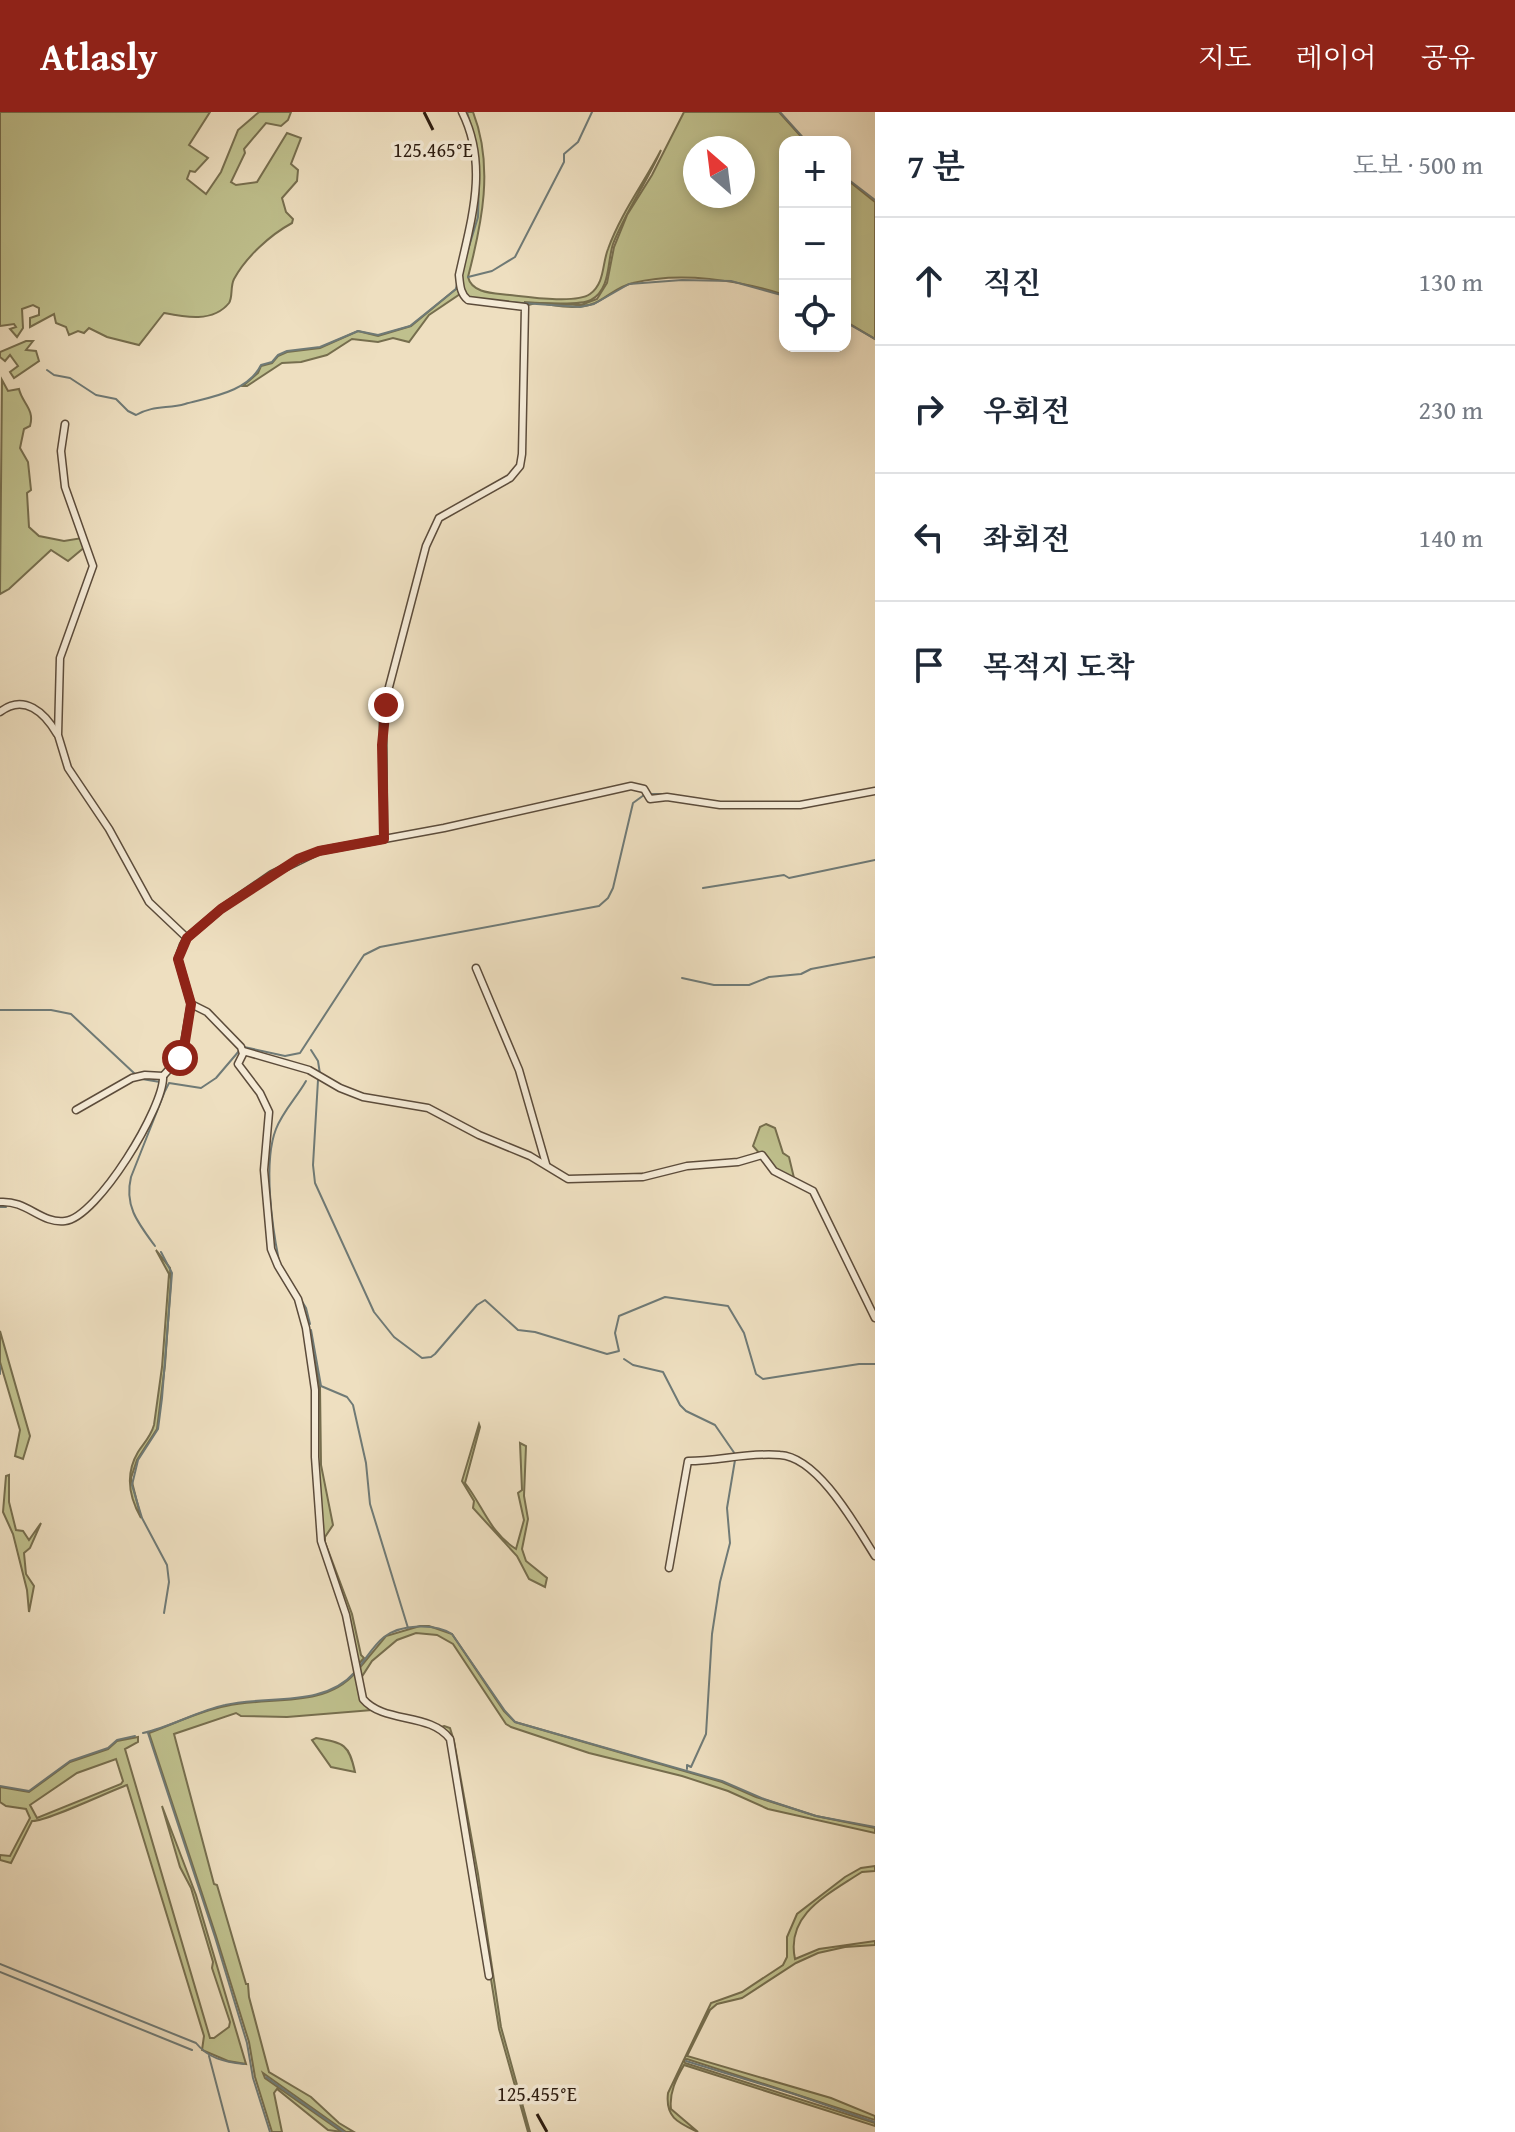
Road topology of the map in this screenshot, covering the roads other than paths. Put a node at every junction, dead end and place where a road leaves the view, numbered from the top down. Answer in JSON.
{"nodes":[{"id":1,"x":462,"y":112,"type":"edge"},
{"id":2,"x":65,"y":424,"type":"dead end"},
{"id":3,"x":0,"y":712,"type":"edge"},
{"id":4,"x":58,"y":735,"type":"junction"},
{"id":5,"x":875,"y":791,"type":"edge"},
{"id":6,"x":384,"y":839,"type":"junction"},
{"id":7,"x":187,"y":938,"type":"junction"},
{"id":8,"x":476,"y":968,"type":"dead end"},
{"id":9,"x":191,"y":1004,"type":"junction"},
{"id":10,"x":243,"y":1051,"type":"junction"},
{"id":11,"x":163,"y":1076,"type":"junction"},
{"id":12,"x":76,"y":1110,"type":"dead end"},
{"id":13,"x":546,"y":1164,"type":"junction"},
{"id":14,"x":0,"y":1202,"type":"edge"},
{"id":15,"x":875,"y":1318,"type":"edge"},
{"id":16,"x":875,"y":1556,"type":"edge"},
{"id":17,"x":669,"y":1568,"type":"dead end"},
{"id":18,"x":489,"y":1976,"type":"dead end"}],
"edges":[{"from":1,"to":6,"type":"street"},
{"from":2,"to":4,"type":"street"},
{"from":3,"to":4,"type":"street"},
{"from":4,"to":7,"type":"street"},
{"from":5,"to":6,"type":"street"},
{"from":6,"to":7,"type":"street"},
{"from":7,"to":9,"type":"street"},
{"from":8,"to":13,"type":"street"},
{"from":9,"to":10,"type":"street"},
{"from":9,"to":11,"type":"street"},
{"from":10,"to":13,"type":"street"},
{"from":10,"to":18,"type":"street"},
{"from":11,"to":12,"type":"street"},
{"from":11,"to":14,"type":"street"},
{"from":13,"to":15,"type":"street"},
{"from":16,"to":17,"type":"street"}]}
